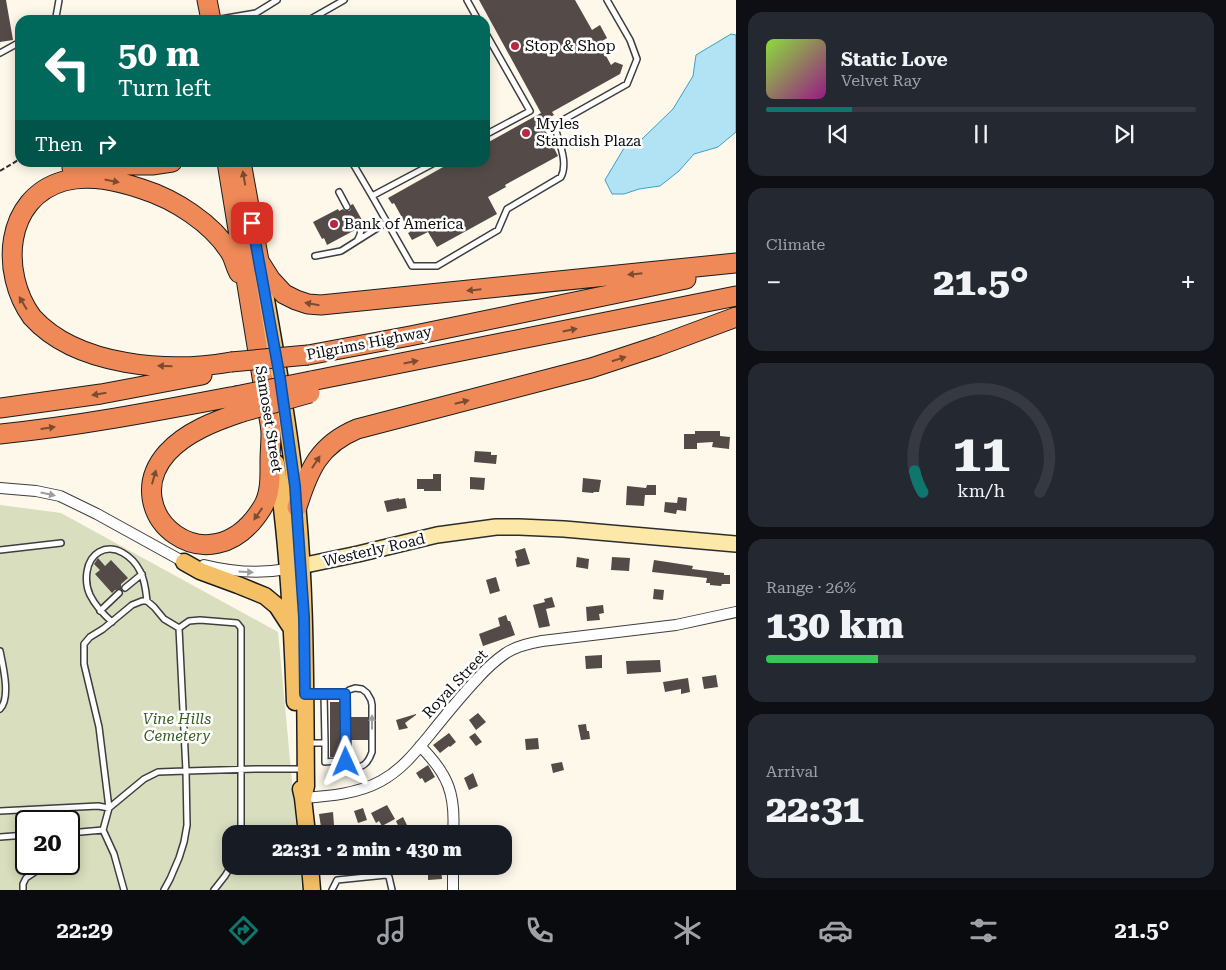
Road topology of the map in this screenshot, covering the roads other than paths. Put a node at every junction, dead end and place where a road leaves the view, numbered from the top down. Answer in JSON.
{"nodes":[{"id":1,"x":59,"y":0,"type":"edge"},
{"id":2,"x":207,"y":0,"type":"edge"},
{"id":3,"x":278,"y":0,"type":"edge"},
{"id":4,"x":344,"y":0,"type":"edge"},
{"id":5,"x":467,"y":0,"type":"edge"},
{"id":6,"x":607,"y":0,"type":"edge"},
{"id":7,"x":56,"y":15,"type":"edge"},
{"id":8,"x":212,"y":15,"type":"edge"},
{"id":9,"x":244,"y":15,"type":"edge"},
{"id":10,"x":318,"y":15,"type":"edge"},
{"id":11,"x":475,"y":15,"type":"edge"},
{"id":12,"x":490,"y":41,"type":"edge"},
{"id":13,"x":15,"y":45,"type":"edge"},
{"id":14,"x":0,"y":53,"type":"edge"},
{"id":15,"x":490,"y":132,"type":"edge"},
{"id":16,"x":84,"y":167,"type":"edge"},
{"id":17,"x":228,"y":167,"type":"edge"},
{"id":18,"x":243,"y":167,"type":"edge"},
{"id":19,"x":355,"y":167,"type":"edge"},
{"id":20,"x":427,"y":167,"type":"edge"},
{"id":21,"x":339,"y":192,"type":"dead end"},
{"id":22,"x":372,"y":196,"type":"junction"},
{"id":23,"x":347,"y":207,"type":"dead end"},
{"id":24,"x":387,"y":222,"type":"junction"},
{"id":25,"x":357,"y":223,"type":"dead end"},
{"id":26,"x":0,"y":230,"type":"edge"},
{"id":27,"x":357,"y":242,"type":"junction"},
{"id":28,"x":314,"y":256,"type":"dead end"},
{"id":29,"x":259,"y":261,"type":"junction"},
{"id":30,"x":736,"y":263,"type":"edge"},
{"id":31,"x":736,"y":269,"type":"edge"},
{"id":32,"x":736,"y":296,"type":"edge"},
{"id":33,"x":250,"y":297,"type":"junction"},
{"id":34,"x":736,"y":317,"type":"edge"},
{"id":35,"x":232,"y":366,"type":"junction"},
{"id":36,"x":239,"y":404,"type":"junction"},
{"id":37,"x":0,"y":408,"type":"edge"},
{"id":38,"x":271,"y":433,"type":"junction"},
{"id":39,"x":0,"y":434,"type":"edge"},
{"id":40,"x":0,"y":488,"type":"edge"},
{"id":41,"x":297,"y":507,"type":"junction"},
{"id":42,"x":61,"y":544,"type":"dead end"},
{"id":43,"x":736,"y":544,"type":"edge"},
{"id":44,"x":0,"y":550,"type":"edge"},
{"id":45,"x":184,"y":562,"type":"junction"},
{"id":46,"x":294,"y":568,"type":"junction"},
{"id":47,"x":142,"y":574,"type":"junction"},
{"id":48,"x":124,"y":588,"type":"dead end"},
{"id":49,"x":119,"y":593,"type":"dead end"},
{"id":50,"x":147,"y":601,"type":"junction"},
{"id":51,"x":100,"y":611,"type":"junction"},
{"id":52,"x":736,"y":612,"type":"edge"},
{"id":53,"x":112,"y":622,"type":"junction"},
{"id":54,"x":179,"y":628,"type":"junction"},
{"id":55,"x":291,"y":628,"type":"junction"},
{"id":56,"x":0,"y":651,"type":"edge"},
{"id":57,"x":305,"y":694,"type":"junction"},
{"id":58,"x":324,"y":694,"type":"junction"},
{"id":59,"x":345,"y":694,"type":"junction"},
{"id":60,"x":0,"y":709,"type":"edge"},
{"id":61,"x":306,"y":743,"type":"junction"},
{"id":62,"x":327,"y":743,"type":"junction"},
{"id":63,"x":420,"y":746,"type":"junction"},
{"id":64,"x":346,"y":762,"type":"junction"},
{"id":65,"x":300,"y":769,"type":"junction"},
{"id":66,"x":241,"y":770,"type":"junction"},
{"id":67,"x":186,"y":772,"type":"junction"},
{"id":68,"x":303,"y":798,"type":"junction"},
{"id":69,"x":109,"y":808,"type":"junction"},
{"id":70,"x":0,"y":811,"type":"edge"},
{"id":71,"x":242,"y":825,"type":"edge"},
{"id":72,"x":306,"y":825,"type":"edge"},
{"id":73,"x":453,"y":825,"type":"edge"},
{"id":74,"x":102,"y":830,"type":"junction"},
{"id":75,"x":80,"y":831,"type":"edge"},
{"id":76,"x":15,"y":836,"type":"edge"},
{"id":77,"x":0,"y":837,"type":"edge"},
{"id":78,"x":30,"y":875,"type":"edge"},
{"id":79,"x":226,"y":875,"type":"edge"},
{"id":80,"x":311,"y":875,"type":"edge"},
{"id":81,"x":453,"y":875,"type":"edge"},
{"id":82,"x":23,"y":890,"type":"edge"},
{"id":83,"x":124,"y":890,"type":"edge"},
{"id":84,"x":164,"y":890,"type":"edge"},
{"id":85,"x":214,"y":890,"type":"edge"},
{"id":86,"x":312,"y":890,"type":"edge"},
{"id":87,"x":332,"y":890,"type":"edge"},
{"id":88,"x":392,"y":890,"type":"edge"},
{"id":89,"x":453,"y":890,"type":"edge"}],
"edges":[{"from":1,"to":7,"type":"lane"},
{"from":2,"to":8,"type":"highway"},
{"from":3,"to":9,"type":"lane"},
{"from":4,"to":10,"type":"lane"},
{"from":5,"to":11,"type":"lane"},
{"from":6,"to":24,"type":"lane"},
{"from":12,"to":15,"type":"lane"},
{"from":13,"to":14,"type":"lane"},
{"from":16,"to":26,"type":"highway"},
{"from":17,"to":33,"type":"highway","name":"Samoset Street"},
{"from":29,"to":18,"type":"highway","name":"Samoset Street","one_way":true},
{"from":19,"to":22,"type":"lane"},
{"from":20,"to":22,"type":"lane"},
{"from":21,"to":23,"type":"lane"},
{"from":22,"to":24,"type":"lane"},
{"from":24,"to":27,"type":"lane"},
{"from":25,"to":27,"type":"lane"},
{"from":27,"to":28,"type":"lane"},
{"from":30,"to":29,"type":"highway","one_way":true},
{"from":29,"to":41,"type":"main road","name":"Samoset Street"},
{"from":31,"to":35,"type":"highway","name":"Pilgrims Highway","bridge":true},
{"from":36,"to":32,"type":"highway","name":"Pilgrims Highway","one_way":true,"bridge":true},
{"from":35,"to":33,"type":"highway","one_way":true},
{"from":33,"to":38,"type":"highway","name":"Samoset Street"},
{"from":41,"to":34,"type":"highway","one_way":true},
{"from":35,"to":37,"type":"highway","one_way":true},
{"from":38,"to":36,"type":"highway","one_way":true},
{"from":39,"to":36,"type":"highway","one_way":true},
{"from":38,"to":46,"type":"main road","name":"Samoset Street"},
{"from":40,"to":45,"type":"street","name":"Westerly Road","one_way":true},
{"from":41,"to":46,"type":"main road","name":"Samoset Street"},
{"from":42,"to":44,"type":"lane"},
{"from":43,"to":46,"type":"street","name":"Westerly Road"},
{"from":45,"to":46,"type":"street","name":"Westerly Road","one_way":true},
{"from":45,"to":55,"type":"main road"},
{"from":46,"to":55,"type":"main road","name":"Samoset Street"},
{"from":46,"to":57,"type":"main road","name":"Samoset Street"},
{"from":47,"to":48,"type":"lane"},
{"from":47,"to":50,"type":"lane"},
{"from":47,"to":51,"type":"lane"},
{"from":49,"to":51,"type":"lane"},
{"from":50,"to":53,"type":"lane"},
{"from":50,"to":54,"type":"lane"},
{"from":51,"to":53,"type":"lane"},
{"from":52,"to":63,"type":"street","name":"Royal Street"},
{"from":53,"to":69,"type":"lane"},
{"from":54,"to":66,"type":"lane"},
{"from":54,"to":67,"type":"lane"},
{"from":55,"to":65,"type":"main road","name":"Samoset Street"},
{"from":56,"to":60,"type":"lane"},
{"from":57,"to":58,"type":"lane"},
{"from":57,"to":61,"type":"main road","name":"Samoset Street"},
{"from":58,"to":59,"type":"lane"},
{"from":58,"to":62,"type":"lane"},
{"from":59,"to":64,"type":"lane"},
{"from":64,"to":59,"type":"lane","one_way":true},
{"from":61,"to":62,"type":"lane"},
{"from":61,"to":68,"type":"main road","name":"Samoset Street"},
{"from":62,"to":64,"type":"lane"},
{"from":63,"to":68,"type":"street","name":"Royal Street"},
{"from":63,"to":73,"type":"street"},
{"from":65,"to":66,"type":"lane"},
{"from":65,"to":68,"type":"main road","name":"Samoset Street"},
{"from":66,"to":67,"type":"lane"},
{"from":66,"to":71,"type":"lane"},
{"from":67,"to":69,"type":"lane"},
{"from":67,"to":84,"type":"lane"},
{"from":68,"to":72,"type":"main road","name":"Samoset Street"},
{"from":69,"to":70,"type":"lane"},
{"from":69,"to":74,"type":"lane"},
{"from":74,"to":75,"type":"lane"},
{"from":74,"to":83,"type":"lane"},
{"from":76,"to":77,"type":"lane"},
{"from":78,"to":82,"type":"lane"},
{"from":79,"to":85,"type":"lane"},
{"from":80,"to":86,"type":"main road"},
{"from":81,"to":89,"type":"street"},
{"from":87,"to":88,"type":"lane"}]}
